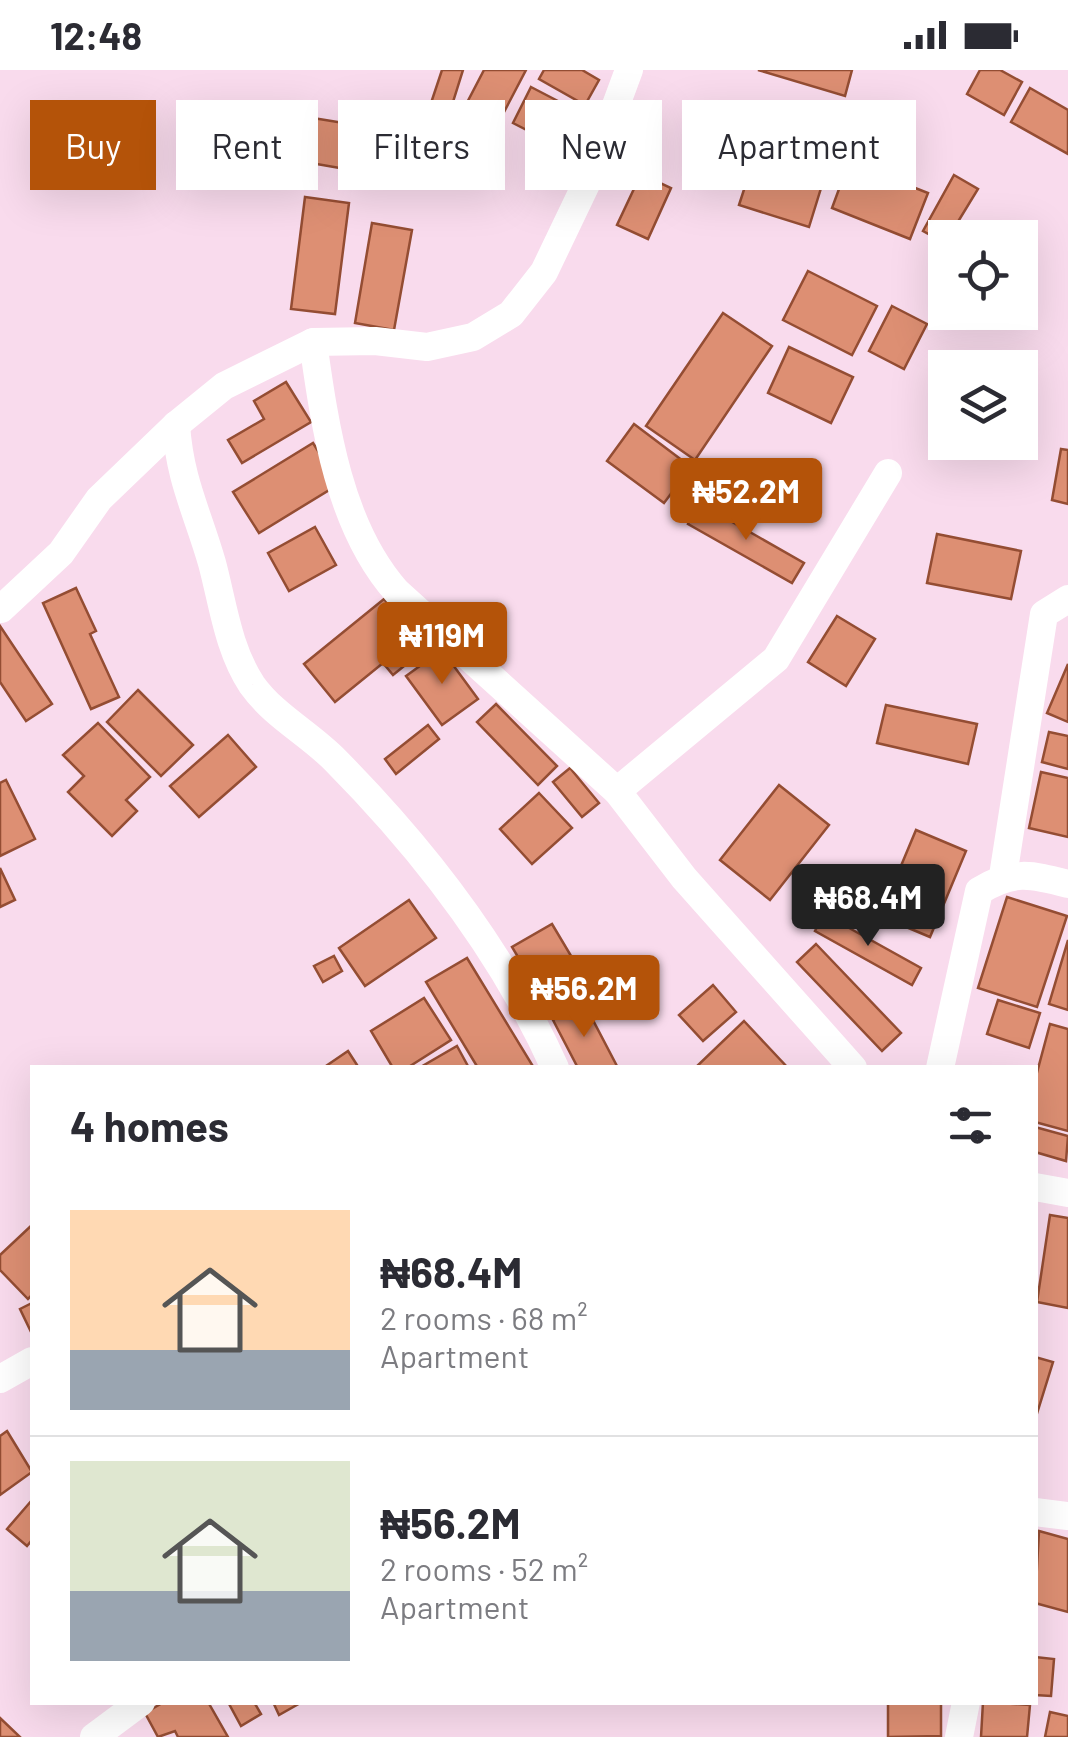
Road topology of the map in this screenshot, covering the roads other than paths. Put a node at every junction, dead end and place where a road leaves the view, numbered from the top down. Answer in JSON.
{"nodes":[{"id":1,"x":629,"y":70,"type":"edge"},
{"id":2,"x":313,"y":342,"type":"junction"},
{"id":3,"x":176,"y":425,"type":"junction"},
{"id":4,"x":888,"y":473,"type":"dead end"},
{"id":5,"x":1068,"y":600,"type":"edge"},
{"id":6,"x":1,"y":608,"type":"edge"},
{"id":7,"x":617,"y":792,"type":"junction"},
{"id":8,"x":1003,"y":876,"type":"junction"},
{"id":9,"x":1068,"y":884,"type":"edge"},
{"id":10,"x":554,"y":1065,"type":"edge"},
{"id":11,"x":850,"y":1065,"type":"edge"},
{"id":12,"x":941,"y":1065,"type":"edge"},
{"id":13,"x":1038,"y":1188,"type":"edge"},
{"id":14,"x":1068,"y":1193,"type":"edge"},
{"id":15,"x":30,"y":1361,"type":"edge"},
{"id":16,"x":0,"y":1379,"type":"edge"},
{"id":17,"x":1038,"y":1512,"type":"edge"},
{"id":18,"x":1068,"y":1516,"type":"edge"},
{"id":19,"x":139,"y":1705,"type":"edge"},
{"id":20,"x":965,"y":1705,"type":"edge"},
{"id":21,"x":112,"y":1731,"type":"edge"},
{"id":22,"x":959,"y":1737,"type":"edge"}],
"edges":[{"from":1,"to":2,"type":"street"},
{"from":2,"to":3,"type":"street"},
{"from":2,"to":7,"type":"street"},
{"from":3,"to":6,"type":"street"},
{"from":3,"to":10,"type":"street"},
{"from":4,"to":7,"type":"street"},
{"from":5,"to":8,"type":"street"},
{"from":7,"to":11,"type":"street"},
{"from":8,"to":9,"type":"street"},
{"from":8,"to":12,"type":"street"},
{"from":13,"to":14,"type":"street"},
{"from":15,"to":16,"type":"street"},
{"from":17,"to":18,"type":"street"},
{"from":19,"to":21,"type":"street"},
{"from":20,"to":22,"type":"street"}]}
